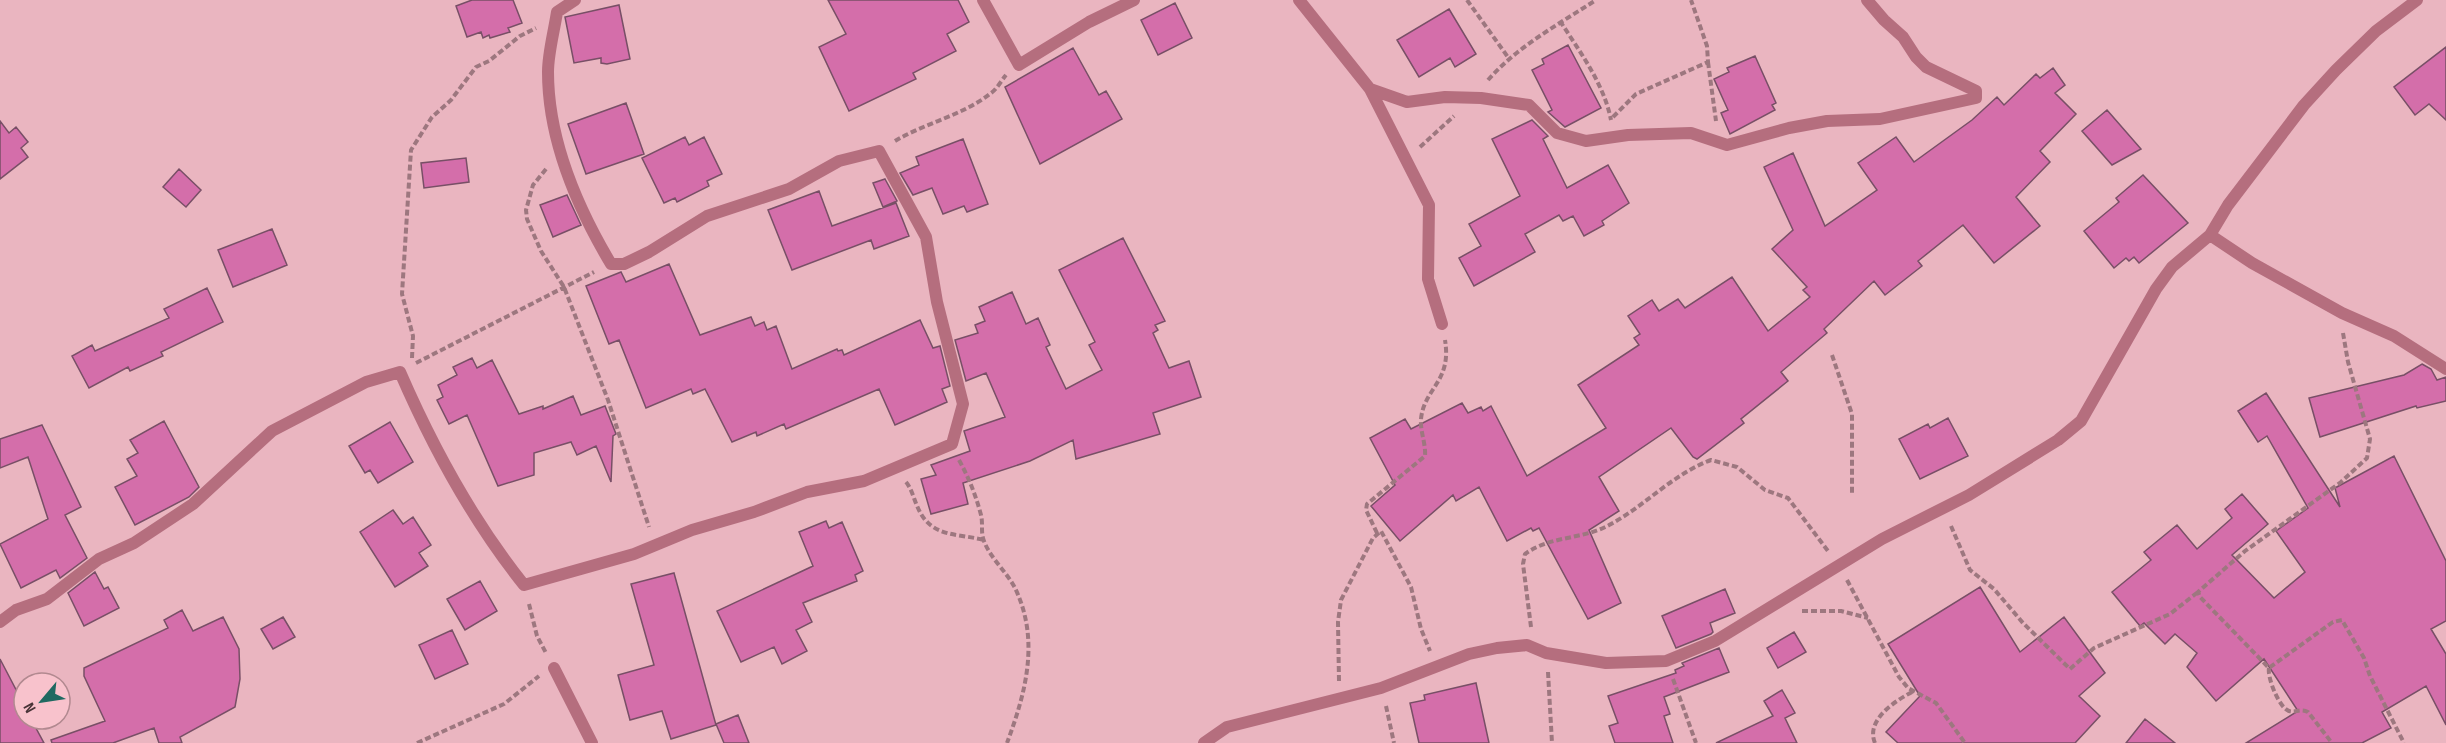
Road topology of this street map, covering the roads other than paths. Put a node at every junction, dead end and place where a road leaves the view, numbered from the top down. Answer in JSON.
{"nodes":[{"id":1,"x":575,"y":0,"type":"edge"},
{"id":2,"x":983,"y":0,"type":"edge"},
{"id":3,"x":1134,"y":0,"type":"edge"},
{"id":4,"x":1299,"y":0,"type":"edge"},
{"id":5,"x":1867,"y":0,"type":"edge"},
{"id":6,"x":2417,"y":0,"type":"edge"},
{"id":7,"x":1370,"y":89,"type":"junction"},
{"id":8,"x":2210,"y":235,"type":"junction"},
{"id":9,"x":1442,"y":324,"type":"road end"},
{"id":10,"x":2446,"y":369,"type":"edge"},
{"id":11,"x":0,"y":622,"type":"edge"},
{"id":12,"x":554,"y":668,"type":"road end"},
{"id":13,"x":592,"y":743,"type":"edge"},
{"id":14,"x":1204,"y":743,"type":"edge"}],
"edges":[{"from":1,"to":11,"type":"street"},
{"from":2,"to":3,"type":"street"},
{"from":4,"to":7,"type":"street"},
{"from":5,"to":7,"type":"street"},
{"from":6,"to":8,"type":"street"},
{"from":7,"to":9,"type":"street"},
{"from":8,"to":10,"type":"street"},
{"from":8,"to":14,"type":"street"},
{"from":12,"to":13,"type":"street"}]}
